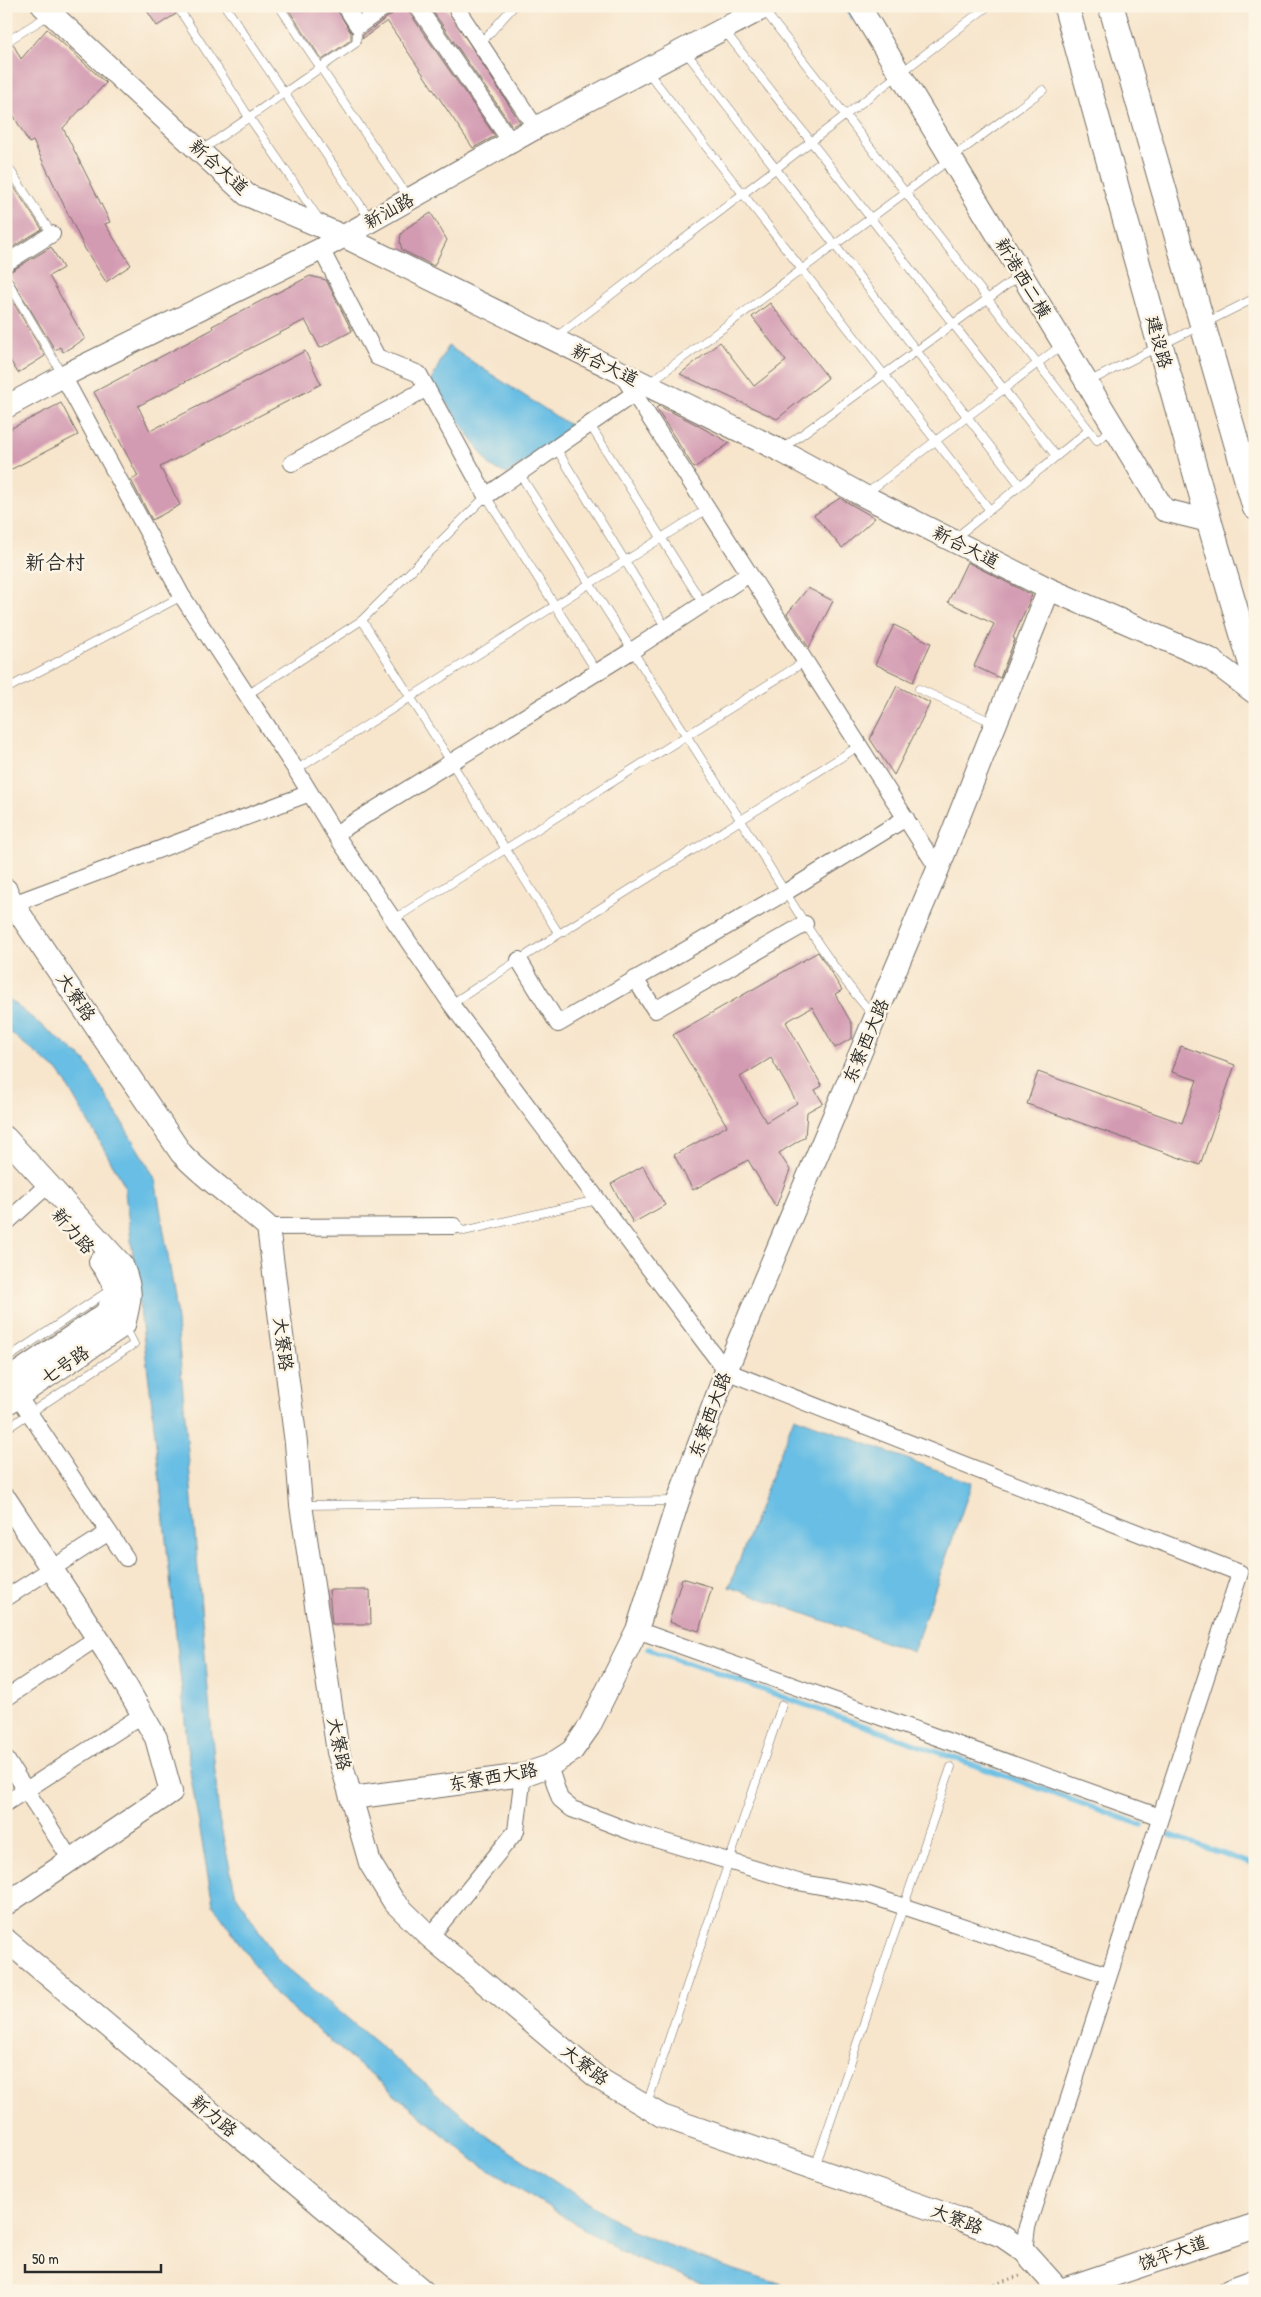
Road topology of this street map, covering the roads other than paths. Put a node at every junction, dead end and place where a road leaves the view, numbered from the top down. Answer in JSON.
{"nodes":[{"id":1,"x":177,"y":6,"type":"edge"},
{"id":2,"x":226,"y":6,"type":"edge"},
{"id":3,"x":279,"y":6,"type":"edge"},
{"id":4,"x":345,"y":6,"type":"edge"},
{"id":5,"x":386,"y":6,"type":"edge"},
{"id":6,"x":417,"y":6,"type":"edge"},
{"id":7,"x":455,"y":6,"type":"edge"},
{"id":8,"x":514,"y":6,"type":"edge"},
{"id":9,"x":859,"y":6,"type":"edge"},
{"id":10,"x":988,"y":6,"type":"edge"},
{"id":11,"x":1066,"y":6,"type":"edge"},
{"id":12,"x":1111,"y":6,"type":"edge"},
{"id":13,"x":765,"y":7,"type":"edge"},
{"id":14,"x":48,"y":10,"type":"edge"},
{"id":15,"x":358,"y":26,"type":"junction"},
{"id":16,"x":723,"y":29,"type":"junction"},
{"id":17,"x":6,"y":42,"type":"edge"},
{"id":18,"x":480,"y":44,"type":"junction"},
{"id":19,"x":684,"y":50,"type":"junction"},
{"id":20,"x":320,"y":68,"type":"junction"},
{"id":21,"x":646,"y":70,"type":"junction"},
{"id":22,"x":894,"y":79,"type":"junction"},
{"id":23,"x":1043,"y":90,"type":"dead end"},
{"id":24,"x":284,"y":93,"type":"junction"},
{"id":25,"x":846,"y":115,"type":"junction"},
{"id":26,"x":249,"y":117,"type":"junction"},
{"id":27,"x":536,"y":128,"type":"junction"},
{"id":28,"x":511,"y":142,"type":"junction"},
{"id":29,"x":811,"y":142,"type":"junction"},
{"id":30,"x":200,"y":151,"type":"junction"},
{"id":31,"x":6,"y":164,"type":"edge"},
{"id":32,"x":944,"y":164,"type":"junction"},
{"id":33,"x":776,"y":169,"type":"junction"},
{"id":34,"x":905,"y":192,"type":"junction"},
{"id":35,"x":743,"y":194,"type":"junction"},
{"id":36,"x":409,"y":199,"type":"junction"},
{"id":37,"x":871,"y":218,"type":"junction"},
{"id":38,"x":371,"y":220,"type":"junction"},
{"id":39,"x":52,"y":234,"type":"joint"},
{"id":40,"x":330,"y":238,"type":"junction"},
{"id":41,"x":835,"y":245,"type":"junction"},
{"id":42,"x":6,"y":263,"type":"edge"},
{"id":43,"x":802,"y":269,"type":"junction"},
{"id":44,"x":6,"y":278,"type":"edge"},
{"id":45,"x":1014,"y":280,"type":"junction"},
{"id":46,"x":1255,"y":298,"type":"edge"},
{"id":47,"x":988,"y":299,"type":"junction"},
{"id":48,"x":953,"y":324,"type":"junction"},
{"id":49,"x":1203,"y":324,"type":"junction"},
{"id":50,"x":553,"y":339,"type":"junction"},
{"id":51,"x":1160,"y":345,"type":"junction"},
{"id":52,"x":1056,"y":349,"type":"junction"},
{"id":53,"x":917,"y":351,"type":"junction"},
{"id":54,"x":1037,"y":363,"type":"junction"},
{"id":55,"x":884,"y":375,"type":"junction"},
{"id":56,"x":63,"y":376,"type":"junction"},
{"id":57,"x":1087,"y":383,"type":"junction"},
{"id":58,"x":427,"y":388,"type":"junction"},
{"id":59,"x":1004,"y":388,"type":"junction"},
{"id":60,"x":640,"y":390,"type":"junction"},
{"id":61,"x":6,"y":407,"type":"edge"},
{"id":62,"x":967,"y":416,"type":"junction"},
{"id":63,"x":590,"y":425,"type":"junction"},
{"id":64,"x":1089,"y":430,"type":"junction"},
{"id":65,"x":1108,"y":432,"type":"junction"},
{"id":66,"x":935,"y":440,"type":"junction"},
{"id":67,"x":556,"y":448,"type":"junction"},
{"id":68,"x":781,"y":451,"type":"junction"},
{"id":69,"x":1056,"y":456,"type":"junction"},
{"id":70,"x":292,"y":463,"type":"dead end"},
{"id":71,"x":519,"y":473,"type":"junction"},
{"id":72,"x":1020,"y":484,"type":"junction"},
{"id":73,"x":486,"y":496,"type":"junction"},
{"id":74,"x":864,"y":496,"type":"junction"},
{"id":75,"x":1255,"y":507,"type":"edge"},
{"id":76,"x":707,"y":509,"type":"junction"},
{"id":77,"x":989,"y":509,"type":"junction"},
{"id":78,"x":1208,"y":521,"type":"junction"},
{"id":79,"x":661,"y":538,"type":"junction"},
{"id":80,"x":952,"y":540,"type":"junction"},
{"id":81,"x":625,"y":561,"type":"junction"},
{"id":82,"x":749,"y":574,"type":"junction"},
{"id":83,"x":590,"y":584,"type":"junction"},
{"id":84,"x":1049,"y":589,"type":"junction"},
{"id":85,"x":182,"y":596,"type":"junction"},
{"id":86,"x":702,"y":604,"type":"junction"},
{"id":87,"x":555,"y":605,"type":"junction"},
{"id":88,"x":362,"y":620,"type":"junction"},
{"id":89,"x":666,"y":628,"type":"junction"},
{"id":90,"x":633,"y":650,"type":"junction"},
{"id":91,"x":804,"y":662,"type":"junction"},
{"id":92,"x":597,"y":672,"type":"junction"},
{"id":93,"x":1255,"y":676,"type":"edge"},
{"id":94,"x":6,"y":689,"type":"edge"},
{"id":95,"x":919,"y":689,"type":"dead end"},
{"id":96,"x":1255,"y":693,"type":"edge"},
{"id":97,"x":247,"y":696,"type":"junction"},
{"id":98,"x":410,"y":696,"type":"junction"},
{"id":99,"x":994,"y":723,"type":"junction"},
{"id":100,"x":686,"y":735,"type":"junction"},
{"id":101,"x":859,"y":746,"type":"junction"},
{"id":102,"x":452,"y":762,"type":"junction"},
{"id":103,"x":296,"y":770,"type":"junction"},
{"id":104,"x":310,"y":793,"type":"junction"},
{"id":105,"x":906,"y":818,"type":"junction"},
{"id":106,"x":741,"y":821,"type":"junction"},
{"id":107,"x":335,"y":834,"type":"junction"},
{"id":108,"x":505,"y":849,"type":"junction"},
{"id":109,"x":938,"y":869,"type":"junction"},
{"id":110,"x":786,"y":892,"type":"junction"},
{"id":111,"x":10,"y":897,"type":"edge"},
{"id":112,"x":394,"y":919,"type":"junction"},
{"id":113,"x":805,"y":924,"type":"junction"},
{"id":114,"x":559,"y":934,"type":"junction"},
{"id":115,"x":519,"y":960,"type":"junction"},
{"id":116,"x":635,"y":979,"type":"junction"},
{"id":117,"x":452,"y":1004,"type":"junction"},
{"id":118,"x":876,"y":1019,"type":"junction"},
{"id":119,"x":6,"y":1138,"type":"edge"},
{"id":120,"x":6,"y":1156,"type":"edge"},
{"id":121,"x":40,"y":1192,"type":"junction"},
{"id":122,"x":598,"y":1200,"type":"junction"},
{"id":123,"x":6,"y":1223,"type":"edge"},
{"id":124,"x":454,"y":1226,"type":"joint"},
{"id":125,"x":268,"y":1227,"type":"junction"},
{"id":126,"x":96,"y":1246,"type":"junction"},
{"id":127,"x":114,"y":1288,"type":"junction"},
{"id":128,"x":115,"y":1320,"type":"junction"},
{"id":129,"x":6,"y":1359,"type":"edge"},
{"id":130,"x":726,"y":1371,"type":"junction"},
{"id":131,"x":15,"y":1399,"type":"edge"},
{"id":132,"x":6,"y":1429,"type":"edge"},
{"id":133,"x":678,"y":1501,"type":"junction"},
{"id":134,"x":301,"y":1505,"type":"junction"},
{"id":135,"x":8,"y":1508,"type":"edge"},
{"id":136,"x":109,"y":1532,"type":"junction"},
{"id":137,"x":126,"y":1558,"type":"dead end"},
{"id":138,"x":52,"y":1569,"type":"junction"},
{"id":139,"x":6,"y":1598,"type":"edge"},
{"id":140,"x":637,"y":1630,"type":"junction"},
{"id":141,"x":97,"y":1638,"type":"junction"},
{"id":142,"x":6,"y":1698,"type":"edge"},
{"id":143,"x":782,"y":1706,"type":"dead end"},
{"id":144,"x":142,"y":1715,"type":"junction"},
{"id":145,"x":6,"y":1759,"type":"edge"},
{"id":146,"x":550,"y":1766,"type":"junction"},
{"id":147,"x":951,"y":1767,"type":"dead end"},
{"id":148,"x":523,"y":1775,"type":"junction"},
{"id":149,"x":26,"y":1790,"type":"junction"},
{"id":150,"x":352,"y":1798,"type":"junction"},
{"id":151,"x":6,"y":1803,"type":"edge"},
{"id":152,"x":1160,"y":1817,"type":"junction"},
{"id":153,"x":71,"y":1860,"type":"junction"},
{"id":154,"x":728,"y":1861,"type":"junction"},
{"id":155,"x":6,"y":1904,"type":"edge"},
{"id":156,"x":904,"y":1906,"type":"junction"},
{"id":157,"x":430,"y":1937,"type":"junction"},
{"id":158,"x":6,"y":1940,"type":"edge"},
{"id":159,"x":1108,"y":1975,"type":"junction"},
{"id":160,"x":646,"y":2106,"type":"junction"},
{"id":161,"x":815,"y":2169,"type":"junction"},
{"id":162,"x":1255,"y":2226,"type":"edge"},
{"id":163,"x":1024,"y":2251,"type":"junction"},
{"id":164,"x":1255,"y":2282,"type":"edge"},
{"id":165,"x":1068,"y":2290,"type":"edge"},
{"id":166,"x":423,"y":2291,"type":"edge"},
{"id":167,"x":1230,"y":2291,"type":"edge"}],
"edges":[{"from":1,"to":26,"type":"lane"},
{"from":2,"to":24,"type":"lane"},
{"from":3,"to":20,"type":"lane"},
{"from":4,"to":15,"type":"street"},
{"from":5,"to":15,"type":"street"},
{"from":6,"to":28,"type":"street"},
{"from":7,"to":18,"type":"street"},
{"from":8,"to":18,"type":"lane"},
{"from":9,"to":22,"type":"street","name":"新港西二横"},
{"from":10,"to":22,"type":"lane"},
{"from":11,"to":51,"type":"main road","name":"建设路"},
{"from":12,"to":49,"type":"main road"},
{"from":13,"to":16,"type":"street","name":"新汕路"},
{"from":13,"to":25,"type":"lane"},
{"from":14,"to":17,"type":"lane"},
{"from":14,"to":30,"type":"street","name":"新合大道"},
{"from":15,"to":20,"type":"lane"},
{"from":16,"to":19,"type":"street","name":"新汕路"},
{"from":16,"to":29,"type":"lane"},
{"from":18,"to":27,"type":"street"},
{"from":19,"to":21,"type":"street","name":"新汕路"},
{"from":19,"to":33,"type":"lane"},
{"from":20,"to":24,"type":"lane"},
{"from":20,"to":36,"type":"lane"},
{"from":21,"to":27,"type":"street","name":"新汕路"},
{"from":21,"to":35,"type":"lane"},
{"from":22,"to":25,"type":"lane"},
{"from":22,"to":32,"type":"street","name":"新港西二横"},
{"from":23,"to":32,"type":"lane"},
{"from":24,"to":26,"type":"lane"},
{"from":24,"to":38,"type":"lane"},
{"from":25,"to":29,"type":"lane"},
{"from":25,"to":34,"type":"lane"},
{"from":26,"to":30,"type":"lane"},
{"from":26,"to":40,"type":"lane"},
{"from":27,"to":28,"type":"street","name":"新汕路"},
{"from":28,"to":36,"type":"street","name":"新汕路"},
{"from":29,"to":33,"type":"lane"},
{"from":29,"to":37,"type":"lane"},
{"from":30,"to":40,"type":"street","name":"新合大道"},
{"from":31,"to":39,"type":"lane"},
{"from":32,"to":34,"type":"lane"},
{"from":32,"to":45,"type":"street","name":"新港西二横"},
{"from":33,"to":35,"type":"lane"},
{"from":33,"to":41,"type":"lane"},
{"from":34,"to":37,"type":"lane"},
{"from":34,"to":47,"type":"lane"},
{"from":35,"to":43,"type":"lane"},
{"from":35,"to":50,"type":"lane"},
{"from":36,"to":38,"type":"street","name":"新汕路"},
{"from":37,"to":41,"type":"lane"},
{"from":37,"to":48,"type":"lane"},
{"from":38,"to":40,"type":"street","name":"新汕路"},
{"from":39,"to":42,"type":"street"},
{"from":40,"to":50,"type":"street","name":"新合大道"},
{"from":40,"to":56,"type":"street","name":"新汕路"},
{"from":40,"to":58,"type":"street"},
{"from":41,"to":43,"type":"lane"},
{"from":41,"to":53,"type":"lane"},
{"from":43,"to":55,"type":"lane"},
{"from":43,"to":60,"type":"lane"},
{"from":44,"to":56,"type":"lane"},
{"from":45,"to":47,"type":"lane"},
{"from":45,"to":52,"type":"street","name":"新港西二横"},
{"from":46,"to":49,"type":"lane"},
{"from":47,"to":48,"type":"lane"},
{"from":47,"to":54,"type":"lane"},
{"from":48,"to":53,"type":"lane"},
{"from":48,"to":59,"type":"lane"},
{"from":49,"to":51,"type":"lane"},
{"from":49,"to":75,"type":"main road"},
{"from":50,"to":60,"type":"street","name":"新合大道"},
{"from":51,"to":57,"type":"lane"},
{"from":51,"to":78,"type":"main road","name":"建设路"},
{"from":52,"to":54,"type":"lane"},
{"from":52,"to":57,"type":"street","name":"新港西二横"},
{"from":53,"to":55,"type":"lane"},
{"from":53,"to":62,"type":"lane"},
{"from":54,"to":59,"type":"lane"},
{"from":54,"to":64,"type":"lane"},
{"from":55,"to":66,"type":"lane"},
{"from":55,"to":68,"type":"lane"},
{"from":56,"to":61,"type":"street","name":"新汕路"},
{"from":56,"to":85,"type":"street"},
{"from":57,"to":65,"type":"street","name":"新港西二横"},
{"from":58,"to":70,"type":"street"},
{"from":58,"to":73,"type":"street"},
{"from":59,"to":62,"type":"lane"},
{"from":59,"to":69,"type":"lane"},
{"from":60,"to":63,"type":"street"},
{"from":60,"to":68,"type":"street","name":"新合大道"},
{"from":60,"to":76,"type":"street"},
{"from":62,"to":66,"type":"lane"},
{"from":62,"to":72,"type":"lane"},
{"from":63,"to":67,"type":"street"},
{"from":63,"to":79,"type":"lane"},
{"from":64,"to":65,"type":"lane"},
{"from":64,"to":69,"type":"lane"},
{"from":65,"to":78,"type":"street","name":"新港西二横"},
{"from":66,"to":74,"type":"lane"},
{"from":66,"to":77,"type":"lane"},
{"from":67,"to":71,"type":"street"},
{"from":67,"to":81,"type":"lane"},
{"from":68,"to":74,"type":"street","name":"新合大道"},
{"from":69,"to":72,"type":"lane"},
{"from":71,"to":73,"type":"street"},
{"from":71,"to":83,"type":"lane"},
{"from":72,"to":77,"type":"lane"},
{"from":73,"to":87,"type":"lane"},
{"from":73,"to":88,"type":"lane"},
{"from":74,"to":80,"type":"street","name":"新合大道"},
{"from":76,"to":79,"type":"lane"},
{"from":76,"to":82,"type":"street"},
{"from":77,"to":80,"type":"lane"},
{"from":78,"to":93,"type":"main road","name":"建设路"},
{"from":79,"to":81,"type":"lane"},
{"from":79,"to":86,"type":"lane"},
{"from":80,"to":84,"type":"street","name":"新合大道"},
{"from":81,"to":83,"type":"lane"},
{"from":81,"to":89,"type":"lane"},
{"from":82,"to":86,"type":"street"},
{"from":82,"to":91,"type":"street"},
{"from":83,"to":87,"type":"lane"},
{"from":83,"to":90,"type":"lane"},
{"from":84,"to":96,"type":"street","name":"新合大道"},
{"from":84,"to":99,"type":"street","name":"东寮西大路"},
{"from":85,"to":94,"type":"lane"},
{"from":85,"to":97,"type":"street"},
{"from":86,"to":89,"type":"street"},
{"from":87,"to":92,"type":"lane"},
{"from":87,"to":98,"type":"lane"},
{"from":88,"to":97,"type":"lane"},
{"from":88,"to":98,"type":"lane"},
{"from":89,"to":90,"type":"street"},
{"from":90,"to":92,"type":"street"},
{"from":90,"to":100,"type":"lane"},
{"from":91,"to":100,"type":"lane"},
{"from":91,"to":101,"type":"street"},
{"from":92,"to":102,"type":"street"},
{"from":95,"to":99,"type":"lane"},
{"from":97,"to":103,"type":"street"},
{"from":98,"to":102,"type":"lane"},
{"from":98,"to":103,"type":"lane"},
{"from":99,"to":109,"type":"street","name":"东寮西大路"},
{"from":100,"to":106,"type":"lane"},
{"from":100,"to":108,"type":"lane"},
{"from":101,"to":105,"type":"street"},
{"from":101,"to":106,"type":"lane"},
{"from":102,"to":107,"type":"street"},
{"from":102,"to":108,"type":"lane"},
{"from":103,"to":104,"type":"street"},
{"from":104,"to":107,"type":"street"},
{"from":104,"to":111,"type":"street"},
{"from":105,"to":109,"type":"street"},
{"from":105,"to":110,"type":"street"},
{"from":106,"to":110,"type":"lane"},
{"from":106,"to":114,"type":"lane"},
{"from":107,"to":112,"type":"street"},
{"from":108,"to":112,"type":"lane"},
{"from":108,"to":114,"type":"lane"},
{"from":109,"to":118,"type":"street","name":"东寮西大路"},
{"from":110,"to":113,"type":"lane"},
{"from":110,"to":116,"type":"street"},
{"from":111,"to":125,"type":"street","name":"大寮路"},
{"from":112,"to":117,"type":"street"},
{"from":113,"to":116,"type":"street"},
{"from":113,"to":118,"type":"lane"},
{"from":114,"to":115,"type":"lane"},
{"from":115,"to":116,"type":"street"},
{"from":115,"to":117,"type":"lane"},
{"from":117,"to":122,"type":"street"},
{"from":118,"to":130,"type":"street","name":"东寮西大路"},
{"from":119,"to":126,"type":"street"},
{"from":120,"to":121,"type":"street","name":"新力路"},
{"from":121,"to":123,"type":"street"},
{"from":121,"to":126,"type":"street","name":"新力路"},
{"from":122,"to":124,"type":"lane"},
{"from":122,"to":130,"type":"street"},
{"from":124,"to":125,"type":"street"},
{"from":125,"to":134,"type":"street","name":"大寮路"},
{"from":126,"to":127,"type":"street","name":"新力路"},
{"from":126,"to":128,"type":"street"},
{"from":127,"to":128,"type":"street"},
{"from":127,"to":129,"type":"lane"},
{"from":128,"to":131,"type":"street","name":"七号路"},
{"from":128,"to":131,"type":"lane"},
{"from":130,"to":133,"type":"street","name":"东寮西大路"},
{"from":130,"to":152,"type":"street"},
{"from":131,"to":132,"type":"lane"},
{"from":131,"to":136,"type":"street"},
{"from":133,"to":134,"type":"lane"},
{"from":133,"to":140,"type":"street","name":"东寮西大路"},
{"from":134,"to":150,"type":"street","name":"大寮路"},
{"from":135,"to":138,"type":"street"},
{"from":136,"to":137,"type":"street"},
{"from":136,"to":138,"type":"street"},
{"from":138,"to":139,"type":"street"},
{"from":138,"to":141,"type":"street"},
{"from":140,"to":146,"type":"street","name":"东寮西大路"},
{"from":140,"to":152,"type":"street"},
{"from":141,"to":142,"type":"street"},
{"from":141,"to":144,"type":"street"},
{"from":143,"to":154,"type":"lane"},
{"from":144,"to":149,"type":"street"},
{"from":144,"to":153,"type":"street"},
{"from":145,"to":149,"type":"street"},
{"from":146,"to":148,"type":"street","name":"东寮西大路"},
{"from":146,"to":154,"type":"street"},
{"from":147,"to":156,"type":"lane"},
{"from":148,"to":150,"type":"street","name":"东寮西大路"},
{"from":148,"to":157,"type":"street"},
{"from":149,"to":151,"type":"street"},
{"from":149,"to":153,"type":"street"},
{"from":150,"to":157,"type":"street","name":"大寮路"},
{"from":152,"to":159,"type":"street"},
{"from":153,"to":155,"type":"street"},
{"from":154,"to":156,"type":"street"},
{"from":154,"to":160,"type":"lane"},
{"from":156,"to":159,"type":"street"},
{"from":156,"to":161,"type":"lane"},
{"from":157,"to":160,"type":"street","name":"大寮路"},
{"from":158,"to":166,"type":"street","name":"新力路"},
{"from":159,"to":163,"type":"street"},
{"from":160,"to":161,"type":"street","name":"大寮路"},
{"from":161,"to":163,"type":"street","name":"大寮路"},
{"from":162,"to":165,"type":"main road","name":"饶平大道"},
{"from":163,"to":165,"type":"street","name":"大寮路"},
{"from":164,"to":167,"type":"main road"}]}
